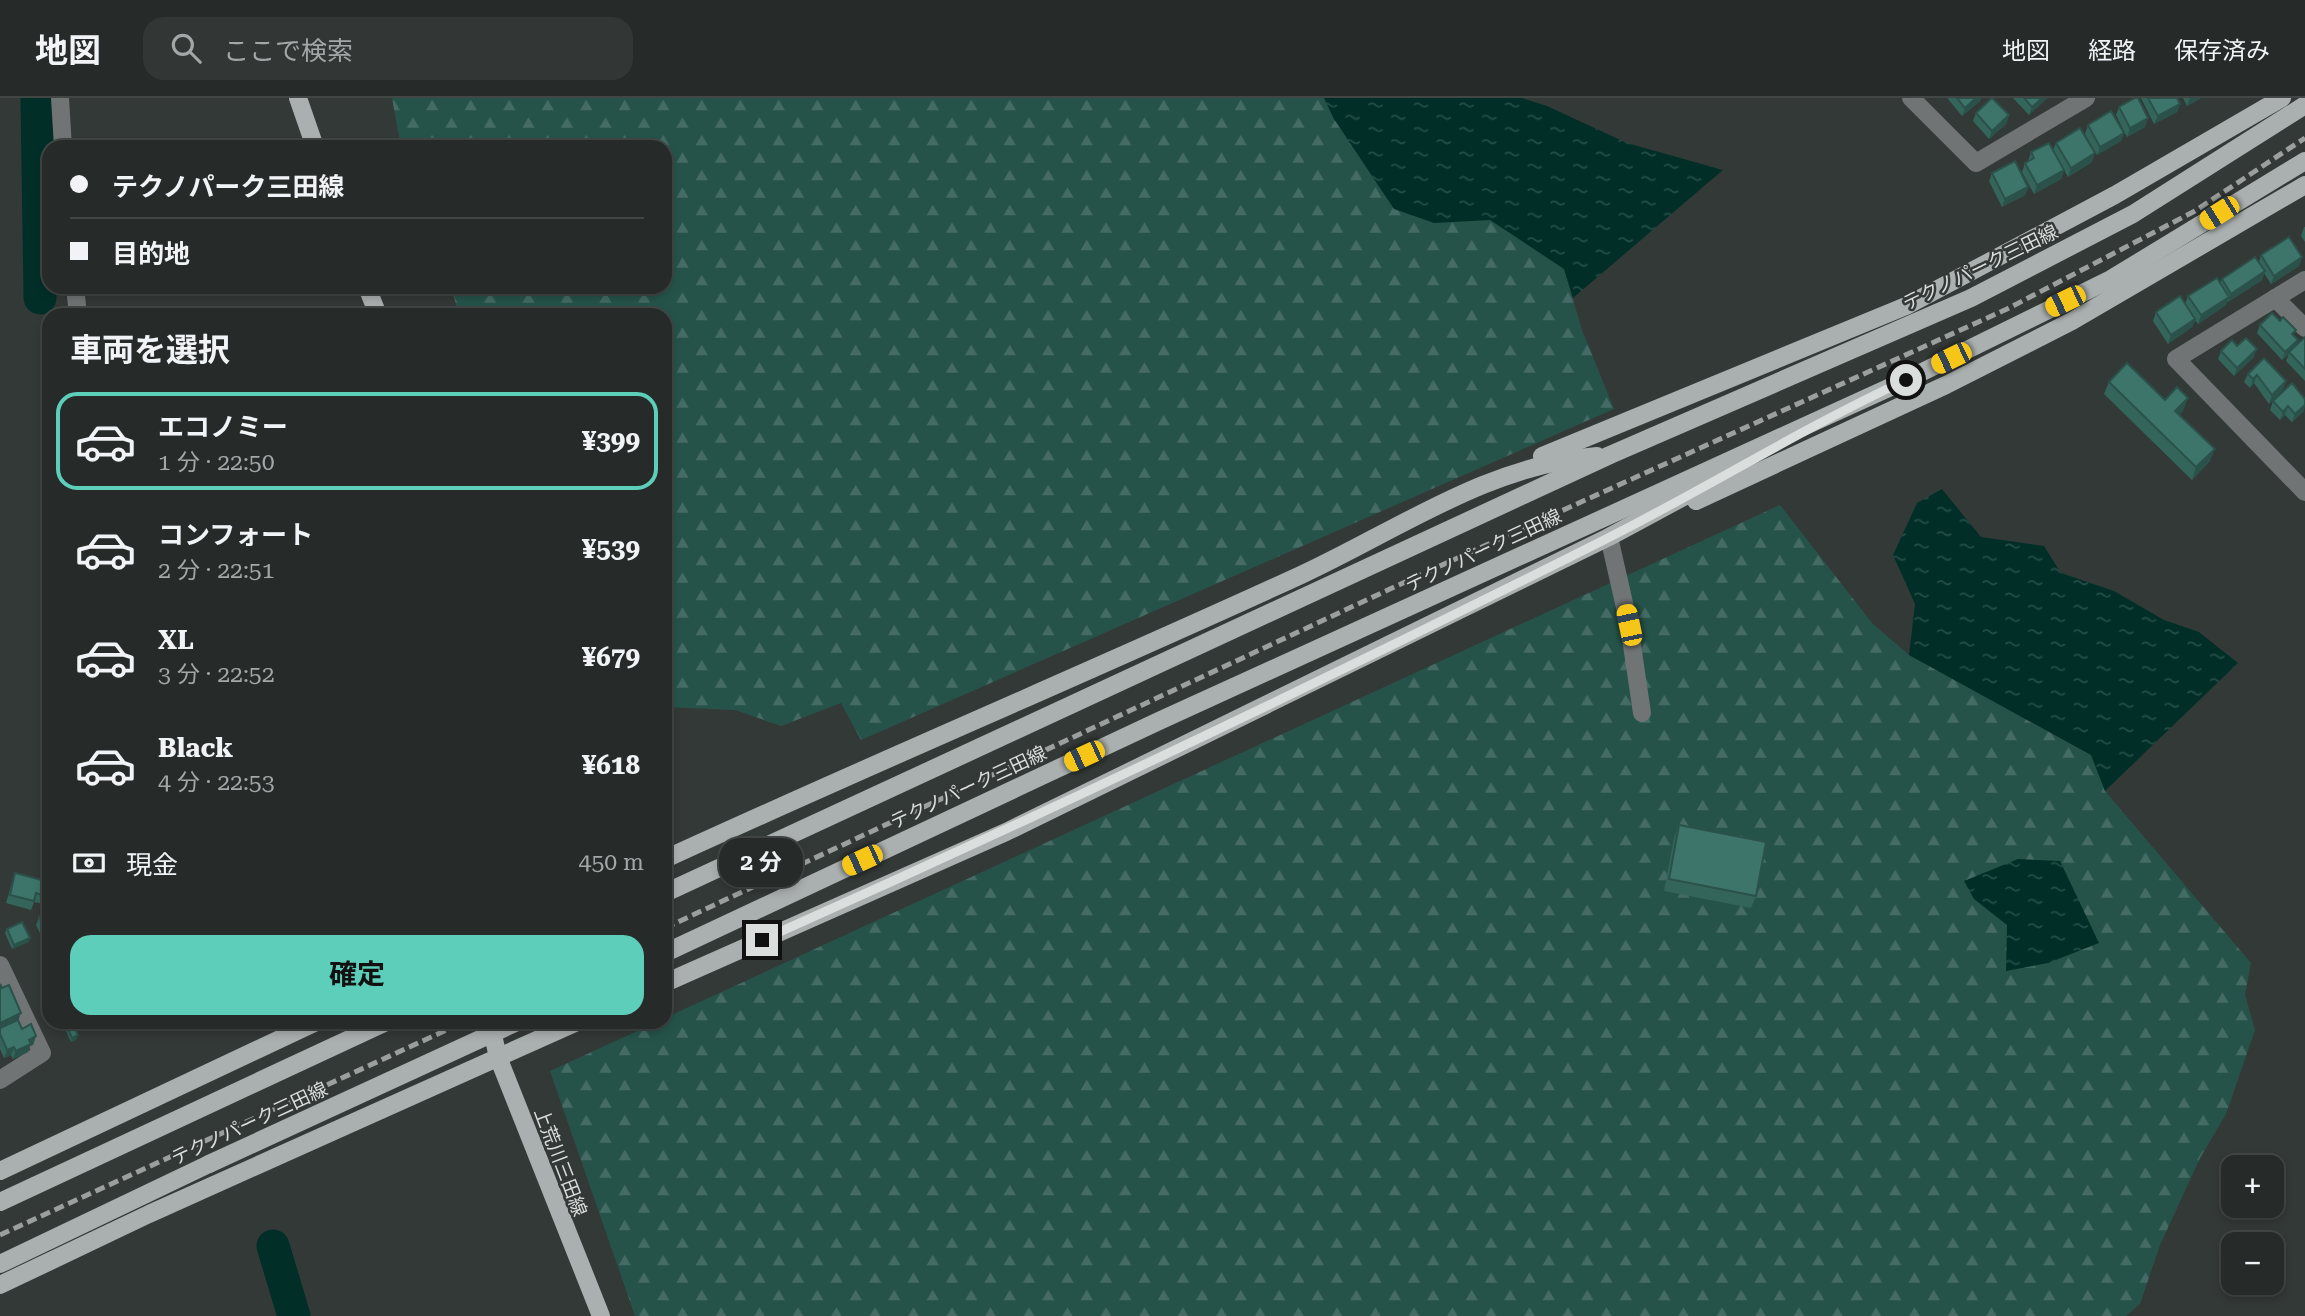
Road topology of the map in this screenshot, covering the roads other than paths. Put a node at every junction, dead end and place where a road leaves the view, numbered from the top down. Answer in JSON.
{"nodes":[{"id":1,"x":60,"y":98,"type":"edge"},
{"id":2,"x":298,"y":98,"type":"edge"},
{"id":3,"x":1911,"y":98,"type":"edge"},
{"id":4,"x":2083,"y":98,"type":"edge"},
{"id":5,"x":2282,"y":98,"type":"edge"},
{"id":6,"x":2305,"y":105,"type":"edge"},
{"id":7,"x":63,"y":140,"type":"edge"},
{"id":8,"x":313,"y":140,"type":"edge"},
{"id":9,"x":2305,"y":161,"type":"edge"},
{"id":10,"x":2305,"y":184,"type":"edge"},
{"id":11,"x":2305,"y":280,"type":"edge"},
{"id":12,"x":2275,"y":298,"type":"junction"},
{"id":13,"x":2305,"y":328,"type":"edge"},
{"id":14,"x":1854,"y":404,"type":"junction"},
{"id":15,"x":1610,"y":455,"type":"junction"},
{"id":16,"x":1482,"y":483,"type":"junction"},
{"id":17,"x":2305,"y":492,"type":"edge"},
{"id":18,"x":1615,"y":534,"type":"junction"},
{"id":19,"x":1642,"y":713,"type":"dead end"},
{"id":20,"x":672,"y":856,"type":"edge"},
{"id":21,"x":672,"y":890,"type":"edge"},
{"id":22,"x":672,"y":950,"type":"edge"},
{"id":23,"x":0,"y":965,"type":"edge"},
{"id":24,"x":672,"y":980,"type":"edge"},
{"id":25,"x":301,"y":1029,"type":"edge"},
{"id":26,"x":371,"y":1029,"type":"edge"},
{"id":27,"x":491,"y":1029,"type":"edge"},
{"id":28,"x":502,"y":1029,"type":"edge"},
{"id":29,"x":561,"y":1029,"type":"edge"},
{"id":30,"x":498,"y":1057,"type":"junction"},
{"id":31,"x":0,"y":1080,"type":"edge"},
{"id":32,"x":0,"y":1171,"type":"edge"},
{"id":33,"x":0,"y":1202,"type":"edge"},
{"id":34,"x":0,"y":1264,"type":"edge"},
{"id":35,"x":0,"y":1285,"type":"edge"},
{"id":36,"x":600,"y":1316,"type":"edge"}],
"edges":[{"from":1,"to":7,"type":"street"},
{"from":2,"to":8,"type":"main road"},
{"from":3,"to":4,"type":"street"},
{"from":5,"to":16,"type":"main road"},
{"from":6,"to":15,"type":"main road","name":"テクノパーク三田線"},
{"from":9,"to":14,"type":"main road","name":"テクノパーク三田線"},
{"from":10,"to":18,"type":"main road"},
{"from":11,"to":12,"type":"street"},
{"from":12,"to":13,"type":"street"},
{"from":12,"to":17,"type":"street"},
{"from":14,"to":18,"type":"main road"},
{"from":14,"to":22,"type":"main road","name":"テクノパーク三田線"},
{"from":15,"to":16,"type":"main road"},
{"from":15,"to":21,"type":"main road","name":"テクノパーク三田線"},
{"from":16,"to":20,"type":"main road"},
{"from":18,"to":19,"type":"street"},
{"from":18,"to":24,"type":"main road"},
{"from":23,"to":31,"type":"street"},
{"from":25,"to":32,"type":"main road"},
{"from":26,"to":33,"type":"main road","name":"テクノパーク三田線"},
{"from":27,"to":30,"type":"main road","name":"上荒川三田線"},
{"from":28,"to":34,"type":"main road","name":"テクノパーク三田線","bridge":true},
{"from":29,"to":30,"type":"main road"},
{"from":30,"to":35,"type":"main road"},
{"from":30,"to":36,"type":"main road","name":"上荒川三田線"}]}
